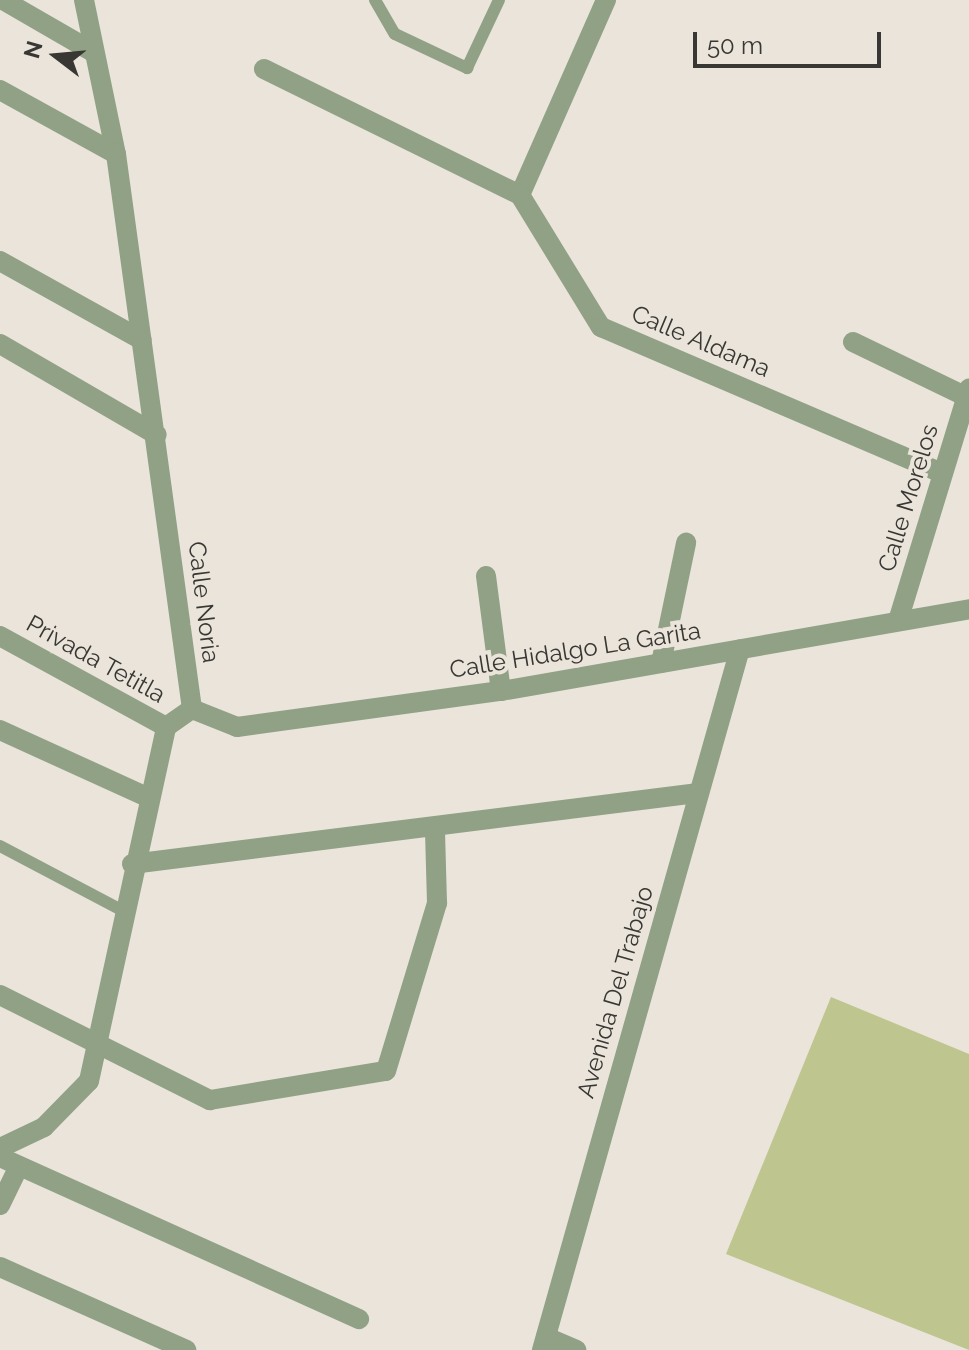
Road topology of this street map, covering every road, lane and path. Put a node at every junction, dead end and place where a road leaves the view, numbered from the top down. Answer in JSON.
{"nodes":[{"id":1,"x":3,"y":0,"type":"edge"},
{"id":2,"x":84,"y":0,"type":"edge"},
{"id":3,"x":375,"y":0,"type":"edge"},
{"id":4,"x":499,"y":0,"type":"edge"},
{"id":5,"x":606,"y":0,"type":"edge"},
{"id":6,"x":93,"y":52,"type":"junction"},
{"id":7,"x":264,"y":69,"type":"dead end"},
{"id":8,"x":0,"y":90,"type":"edge"},
{"id":9,"x":116,"y":154,"type":"junction"},
{"id":10,"x":520,"y":195,"type":"junction"},
{"id":11,"x":0,"y":261,"type":"edge"},
{"id":12,"x":142,"y":340,"type":"junction"},
{"id":13,"x":853,"y":342,"type":"dead end"},
{"id":14,"x":0,"y":344,"type":"edge"},
{"id":15,"x":968,"y":393,"type":"edge"},
{"id":16,"x":157,"y":435,"type":"junction"},
{"id":17,"x":941,"y":473,"type":"junction"},
{"id":18,"x":686,"y":543,"type":"dead end"},
{"id":19,"x":486,"y":576,"type":"dead end"},
{"id":20,"x":969,"y":609,"type":"edge"},
{"id":21,"x":898,"y":621,"type":"junction"},
{"id":22,"x":0,"y":636,"type":"edge"},
{"id":23,"x":740,"y":649,"type":"junction"},
{"id":24,"x":661,"y":663,"type":"junction"},
{"id":25,"x":501,"y":691,"type":"junction"},
{"id":26,"x":192,"y":709,"type":"junction"},
{"id":27,"x":166,"y":727,"type":"junction"},
{"id":28,"x":0,"y":730,"type":"edge"},
{"id":29,"x":697,"y":793,"type":"junction"},
{"id":30,"x":149,"y":798,"type":"junction"},
{"id":31,"x":435,"y":830,"type":"junction"},
{"id":32,"x":0,"y":846,"type":"edge"},
{"id":33,"x":132,"y":864,"type":"junction"},
{"id":34,"x":125,"y":912,"type":"junction"},
{"id":35,"x":0,"y":995,"type":"edge"},
{"id":36,"x":102,"y":1050,"type":"junction"},
{"id":37,"x":0,"y":1148,"type":"edge"},
{"id":38,"x":9,"y":1162,"type":"edge"},
{"id":39,"x":0,"y":1205,"type":"edge"},
{"id":40,"x":0,"y":1267,"type":"edge"},
{"id":41,"x":359,"y":1319,"type":"dead end"},
{"id":42,"x":544,"y":1343,"type":"edge"},
{"id":43,"x":186,"y":1350,"type":"edge"},
{"id":44,"x":576,"y":1350,"type":"edge"}],
"edges":[{"from":1,"to":6,"type":"street"},
{"from":2,"to":6,"type":"street","name":"Calle Noria"},
{"from":3,"to":4,"type":"lane"},
{"from":5,"to":10,"type":"street"},
{"from":6,"to":9,"type":"street","name":"Calle Noria"},
{"from":7,"to":10,"type":"street"},
{"from":8,"to":9,"type":"street"},
{"from":9,"to":12,"type":"street","name":"Calle Noria"},
{"from":10,"to":17,"type":"street","name":"Calle Aldama"},
{"from":11,"to":12,"type":"street"},
{"from":12,"to":16,"type":"street","name":"Calle Noria"},
{"from":13,"to":15,"type":"street"},
{"from":14,"to":16,"type":"street"},
{"from":15,"to":17,"type":"street","name":"Calle Morelos"},
{"from":16,"to":26,"type":"street","name":"Calle Noria"},
{"from":17,"to":21,"type":"street","name":"Calle Morelos"},
{"from":18,"to":24,"type":"street"},
{"from":19,"to":25,"type":"street"},
{"from":20,"to":21,"type":"street","name":"Calle Hidalgo La Garita"},
{"from":21,"to":23,"type":"street","name":"Calle Hidalgo La Garita"},
{"from":22,"to":27,"type":"street","name":"Privada Tetitla"},
{"from":23,"to":24,"type":"street","name":"Calle Hidalgo La Garita"},
{"from":23,"to":29,"type":"street","name":"Avenida Del Trabajo"},
{"from":24,"to":25,"type":"street","name":"Calle Hidalgo La Garita"},
{"from":25,"to":26,"type":"street","name":"Calle Hidalgo La Garita"},
{"from":26,"to":27,"type":"street"},
{"from":27,"to":30,"type":"street"},
{"from":28,"to":30,"type":"street"},
{"from":29,"to":31,"type":"street"},
{"from":29,"to":42,"type":"street","name":"Avenida Del Trabajo"},
{"from":30,"to":33,"type":"street"},
{"from":31,"to":33,"type":"street"},
{"from":31,"to":36,"type":"street"},
{"from":32,"to":34,"type":"lane"},
{"from":33,"to":34,"type":"street"},
{"from":34,"to":36,"type":"street"},
{"from":35,"to":36,"type":"street"},
{"from":36,"to":37,"type":"street"},
{"from":38,"to":39,"type":"street"},
{"from":38,"to":41,"type":"street"},
{"from":40,"to":43,"type":"street"},
{"from":42,"to":44,"type":"street"}]}
